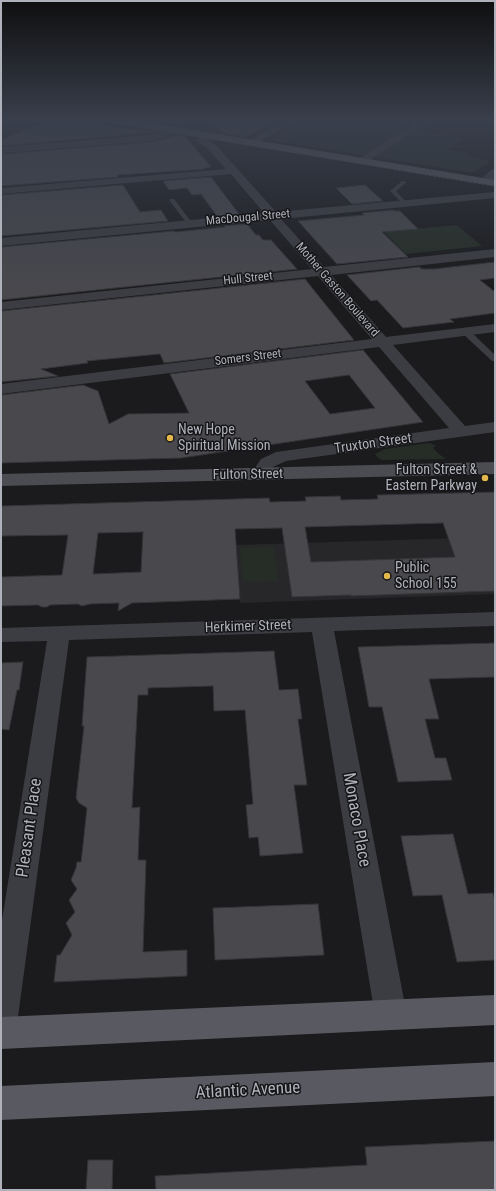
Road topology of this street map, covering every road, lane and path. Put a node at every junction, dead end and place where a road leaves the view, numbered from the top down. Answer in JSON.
{"nodes":[{"id":1,"x":169,"y":177,"type":"edge"},
{"id":2,"x":239,"y":177,"type":"edge"},
{"id":3,"x":452,"y":177,"type":"edge"},
{"id":4,"x":490,"y":177,"type":"edge"},
{"id":5,"x":404,"y":182,"type":"dead end"},
{"id":6,"x":484,"y":182,"type":"junction"},
{"id":7,"x":495,"y":183,"type":"edge"},
{"id":8,"x":1,"y":191,"type":"edge"},
{"id":9,"x":495,"y":195,"type":"edge"},
{"id":10,"x":172,"y":200,"type":"dead end"},
{"id":11,"x":405,"y":204,"type":"junction"},
{"id":12,"x":273,"y":216,"type":"junction"},
{"id":13,"x":190,"y":224,"type":"junction"},
{"id":14,"x":1,"y":242,"type":"edge"},
{"id":15,"x":495,"y":253,"type":"edge"},
{"id":16,"x":322,"y":271,"type":"junction"},
{"id":17,"x":1,"y":306,"type":"edge"},
{"id":18,"x":495,"y":328,"type":"edge"},
{"id":19,"x":465,"y":331,"type":"junction"},
{"id":20,"x":383,"y":342,"type":"junction"},
{"id":21,"x":495,"y":359,"type":"edge"},
{"id":22,"x":1,"y":389,"type":"edge"},
{"id":23,"x":495,"y":427,"type":"edge"},
{"id":24,"x":461,"y":432,"type":"junction"},
{"id":25,"x":495,"y":468,"type":"edge"},
{"id":26,"x":259,"y":475,"type":"junction"},
{"id":27,"x":1,"y":480,"type":"edge"},
{"id":28,"x":495,"y":619,"type":"edge"},
{"id":29,"x":322,"y":624,"type":"junction"},
{"id":30,"x":59,"y":633,"type":"junction"},
{"id":31,"x":1,"y":635,"type":"edge"},
{"id":32,"x":495,"y":1010,"type":"edge"},
{"id":33,"x":391,"y":1016,"type":"junction"},
{"id":34,"x":1,"y":1024,"type":"edge"},
{"id":35,"x":1,"y":1033,"type":"edge"},
{"id":36,"x":495,"y":1078,"type":"edge"},
{"id":37,"x":1,"y":1103,"type":"edge"}],
"edges":[{"from":1,"to":8,"type":"street"},
{"from":2,"to":12,"type":"street","name":"Mother Gaston Boulevard"},
{"from":3,"to":6,"type":"main road"},
{"from":4,"to":6,"type":"street"},
{"from":5,"to":11,"type":"lane"},
{"from":6,"to":7,"type":"main road"},
{"from":9,"to":11,"type":"street","name":"MacDougal Street"},
{"from":10,"to":13,"type":"lane"},
{"from":11,"to":12,"type":"street","name":"MacDougal Street"},
{"from":12,"to":13,"type":"street","name":"MacDougal Street"},
{"from":12,"to":16,"type":"street","name":"Mother Gaston Boulevard"},
{"from":13,"to":14,"type":"street","name":"MacDougal Street"},
{"from":15,"to":16,"type":"street","name":"Hull Street"},
{"from":16,"to":17,"type":"street","name":"Hull Street"},
{"from":16,"to":20,"type":"street","name":"Mother Gaston Boulevard"},
{"from":18,"to":19,"type":"street","name":"Somers Street"},
{"from":19,"to":20,"type":"street","name":"Somers Street"},
{"from":19,"to":21,"type":"lane"},
{"from":20,"to":22,"type":"street","name":"Somers Street"},
{"from":20,"to":24,"type":"street","name":"Mother Gaston Boulevard"},
{"from":23,"to":24,"type":"street","name":"Truxton Street"},
{"from":24,"to":26,"type":"street","name":"Truxton Street"},
{"from":25,"to":26,"type":"main road","name":"Fulton Street"},
{"from":26,"to":27,"type":"main road","name":"Fulton Street"},
{"from":28,"to":29,"type":"street","name":"Herkimer Street"},
{"from":29,"to":30,"type":"street","name":"Herkimer Street"},
{"from":29,"to":33,"type":"street","name":"Monaco Place"},
{"from":30,"to":31,"type":"street","name":"Herkimer Street"},
{"from":30,"to":34,"type":"street","name":"Pleasant Place"},
{"from":32,"to":33,"type":"main road"},
{"from":33,"to":35,"type":"main road"},
{"from":36,"to":37,"type":"main road","name":"Atlantic Avenue"}]}
